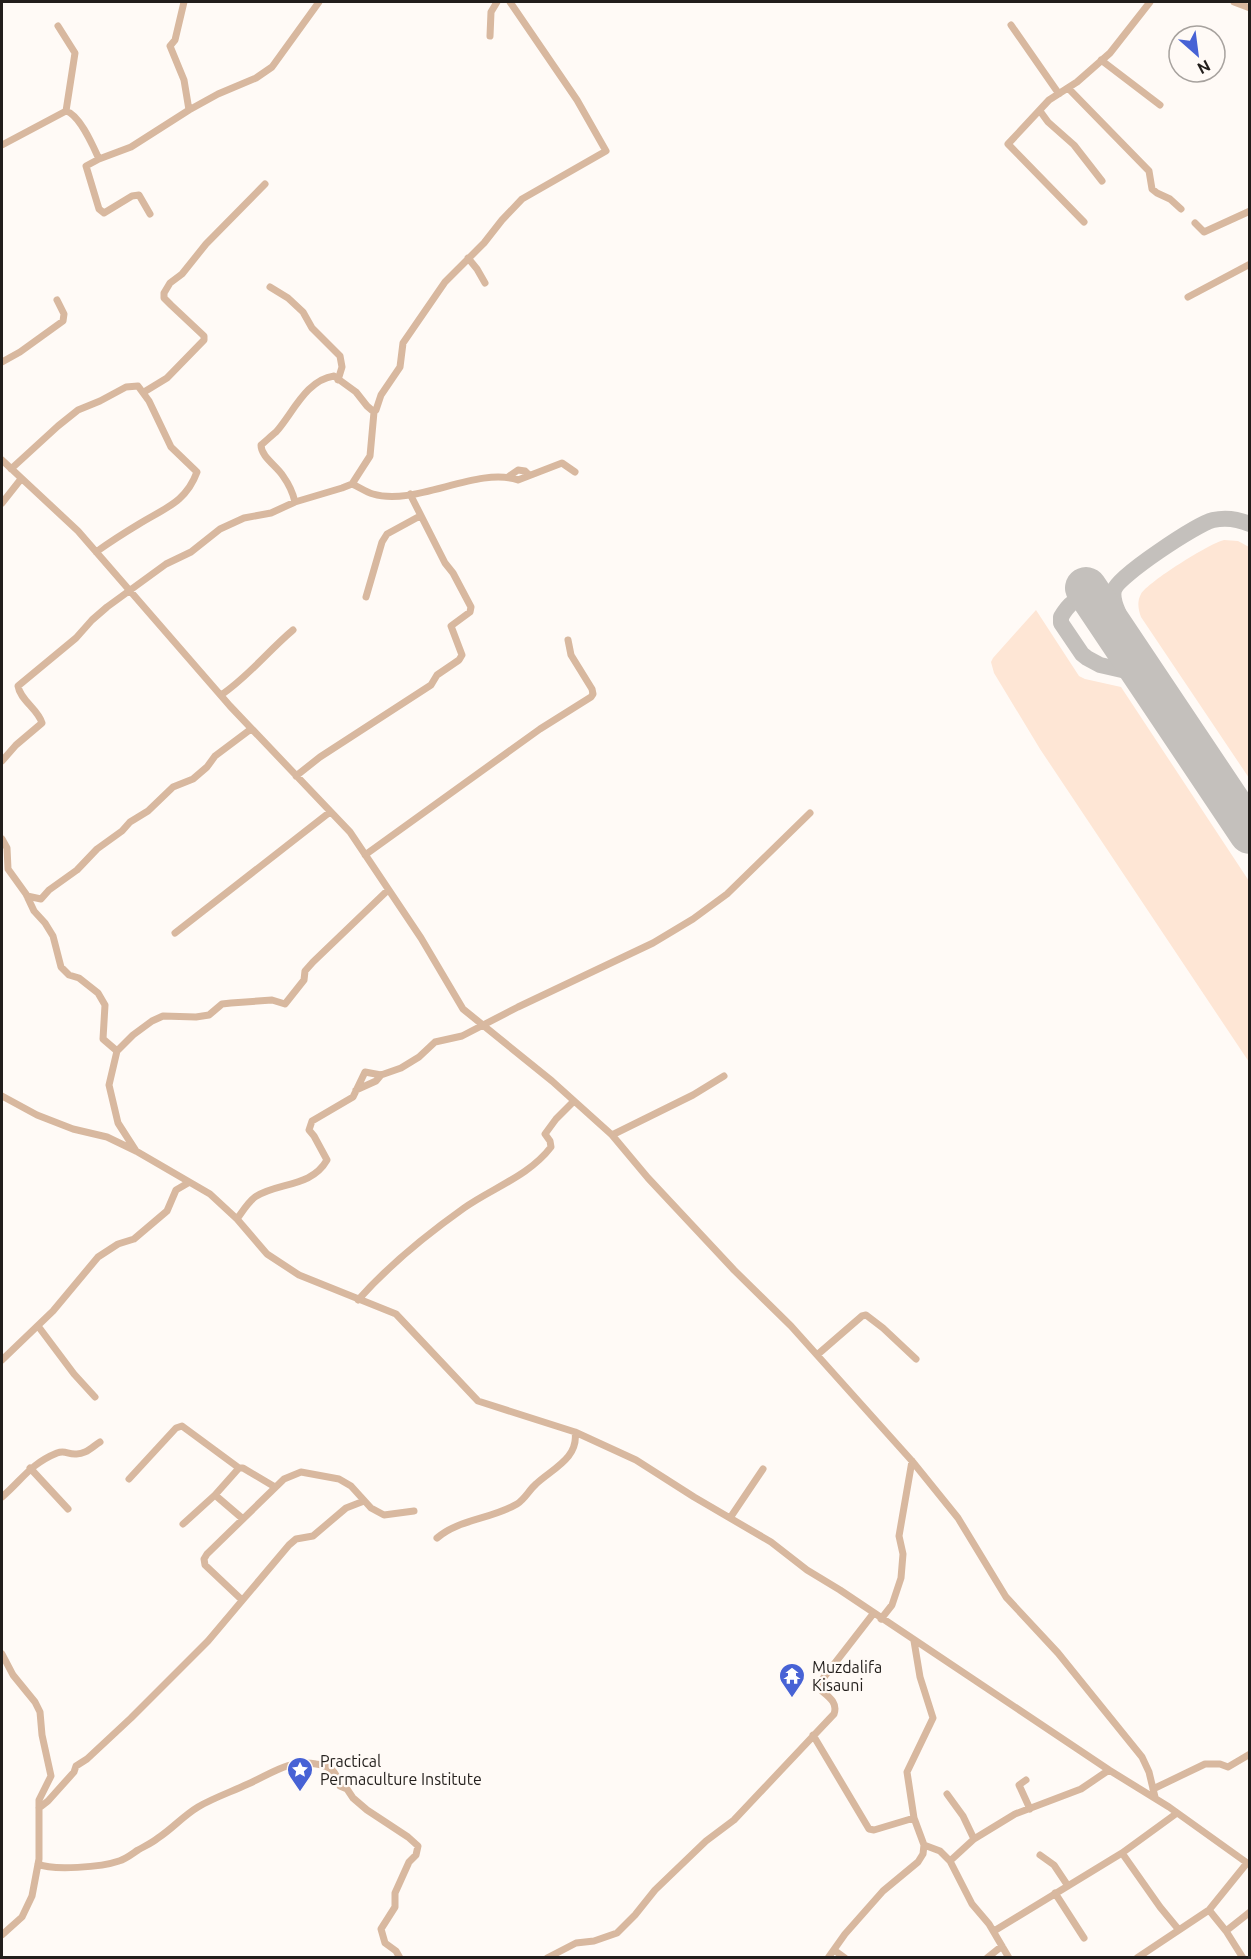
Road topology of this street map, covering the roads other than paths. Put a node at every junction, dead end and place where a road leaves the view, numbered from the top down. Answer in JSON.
{"nodes":[{"id":1,"x":184,"y":2,"type":"edge"},
{"id":2,"x":319,"y":2,"type":"edge"},
{"id":3,"x":497,"y":2,"type":"edge"},
{"id":4,"x":510,"y":2,"type":"edge"},
{"id":5,"x":1150,"y":2,"type":"edge"},
{"id":6,"x":1234,"y":2,"type":"edge"},
{"id":7,"x":1250,"y":8,"type":"edge"},
{"id":8,"x":1011,"y":25,"type":"dead end"},
{"id":9,"x":58,"y":26,"type":"dead end"},
{"id":10,"x":490,"y":36,"type":"dead end"},
{"id":11,"x":1101,"y":60,"type":"junction"},
{"id":12,"x":1068,"y":88,"type":"junction"},
{"id":13,"x":1059,"y":94,"type":"junction"},
{"id":14,"x":1160,"y":105,"type":"dead end"},
{"id":15,"x":189,"y":110,"type":"junction"},
{"id":16,"x":66,"y":111,"type":"junction"},
{"id":17,"x":1040,"y":111,"type":"junction"},
{"id":18,"x":2,"y":146,"type":"edge"},
{"id":19,"x":99,"y":159,"type":"junction"},
{"id":20,"x":1102,"y":181,"type":"dead end"},
{"id":21,"x":265,"y":184,"type":"dead end"},
{"id":22,"x":1181,"y":209,"type":"dead end"},
{"id":23,"x":1250,"y":211,"type":"edge"},
{"id":24,"x":150,"y":214,"type":"dead end"},
{"id":25,"x":1084,"y":222,"type":"dead end"},
{"id":26,"x":1195,"y":223,"type":"dead end"},
{"id":27,"x":468,"y":258,"type":"junction"},
{"id":28,"x":1250,"y":264,"type":"edge"},
{"id":29,"x":485,"y":283,"type":"dead end"},
{"id":30,"x":270,"y":287,"type":"dead end"},
{"id":31,"x":1188,"y":297,"type":"dead end"},
{"id":32,"x":57,"y":300,"type":"dead end"},
{"id":33,"x":2,"y":362,"type":"edge"},
{"id":34,"x":338,"y":380,"type":"junction"},
{"id":35,"x":144,"y":392,"type":"junction"},
{"id":36,"x":374,"y":412,"type":"junction"},
{"id":37,"x":2,"y":460,"type":"edge"},
{"id":38,"x":11,"y":469,"type":"junction"},
{"id":39,"x":575,"y":472,"type":"dead end"},
{"id":40,"x":21,"y":479,"type":"junction"},
{"id":41,"x":352,"y":484,"type":"junction"},
{"id":42,"x":410,"y":494,"type":"junction"},
{"id":43,"x":295,"y":502,"type":"junction"},
{"id":44,"x":2,"y":503,"type":"edge"},
{"id":45,"x":420,"y":516,"type":"junction"},
{"id":46,"x":96,"y":552,"type":"junction"},
{"id":47,"x":130,"y":592,"type":"junction"},
{"id":48,"x":366,"y":597,"type":"dead end"},
{"id":49,"x":293,"y":630,"type":"dead end"},
{"id":50,"x":568,"y":640,"type":"dead end"},
{"id":51,"x":221,"y":695,"type":"junction"},
{"id":52,"x":252,"y":729,"type":"junction"},
{"id":53,"x":2,"y":761,"type":"edge"},
{"id":54,"x":296,"y":776,"type":"junction"},
{"id":55,"x":330,"y":812,"type":"junction"},
{"id":56,"x":810,"y":813,"type":"dead end"},
{"id":57,"x":2,"y":839,"type":"edge"},
{"id":58,"x":365,"y":855,"type":"junction"},
{"id":59,"x":388,"y":890,"type":"junction"},
{"id":60,"x":27,"y":896,"type":"junction"},
{"id":61,"x":175,"y":933,"type":"dead end"},
{"id":62,"x":483,"y":1026,"type":"junction"},
{"id":63,"x":117,"y":1051,"type":"junction"},
{"id":64,"x":381,"y":1075,"type":"junction"},
{"id":65,"x":724,"y":1076,"type":"dead end"},
{"id":66,"x":356,"y":1090,"type":"junction"},
{"id":67,"x":2,"y":1096,"type":"edge"},
{"id":68,"x":574,"y":1101,"type":"junction"},
{"id":69,"x":612,"y":1136,"type":"junction"},
{"id":70,"x":136,"y":1151,"type":"junction"},
{"id":71,"x":188,"y":1183,"type":"junction"},
{"id":72,"x":237,"y":1219,"type":"junction"},
{"id":73,"x":358,"y":1300,"type":"junction"},
{"id":74,"x":38,"y":1326,"type":"junction"},
{"id":75,"x":817,"y":1355,"type":"junction"},
{"id":76,"x":916,"y":1359,"type":"dead end"},
{"id":77,"x":2,"y":1360,"type":"edge"},
{"id":78,"x":95,"y":1397,"type":"dead end"},
{"id":79,"x":575,"y":1432,"type":"junction"},
{"id":80,"x":100,"y":1442,"type":"dead end"},
{"id":81,"x":912,"y":1461,"type":"junction"},
{"id":82,"x":30,"y":1468,"type":"junction"},
{"id":83,"x":240,"y":1468,"type":"junction"},
{"id":84,"x":763,"y":1469,"type":"dead end"},
{"id":85,"x":129,"y":1479,"type":"dead end"},
{"id":86,"x":275,"y":1487,"type":"junction"},
{"id":87,"x":215,"y":1495,"type":"junction"},
{"id":88,"x":2,"y":1497,"type":"edge"},
{"id":89,"x":364,"y":1501,"type":"junction"},
{"id":90,"x":68,"y":1509,"type":"dead end"},
{"id":91,"x":414,"y":1511,"type":"dead end"},
{"id":92,"x":243,"y":1518,"type":"junction"},
{"id":93,"x":730,"y":1518,"type":"junction"},
{"id":94,"x":183,"y":1524,"type":"dead end"},
{"id":95,"x":437,"y":1538,"type":"dead end"},
{"id":96,"x":242,"y":1600,"type":"junction"},
{"id":97,"x":873,"y":1614,"type":"junction"},
{"id":98,"x":880,"y":1619,"type":"junction"},
{"id":99,"x":914,"y":1641,"type":"junction"},
{"id":100,"x":2,"y":1654,"type":"edge"},
{"id":101,"x":813,"y":1735,"type":"junction"},
{"id":102,"x":1250,"y":1754,"type":"edge"},
{"id":103,"x":1109,"y":1770,"type":"junction"},
{"id":104,"x":1026,"y":1780,"type":"dead end"},
{"id":105,"x":1154,"y":1793,"type":"junction"},
{"id":106,"x":947,"y":1794,"type":"dead end"},
{"id":107,"x":39,"y":1808,"type":"junction"},
{"id":108,"x":1030,"y":1809,"type":"junction"},
{"id":109,"x":1177,"y":1813,"type":"junction"},
{"id":110,"x":914,"y":1818,"type":"junction"},
{"id":111,"x":974,"y":1839,"type":"junction"},
{"id":112,"x":924,"y":1845,"type":"junction"},
{"id":113,"x":1122,"y":1853,"type":"junction"},
{"id":114,"x":1040,"y":1855,"type":"dead end"},
{"id":115,"x":950,"y":1861,"type":"junction"},
{"id":116,"x":38,"y":1864,"type":"junction"},
{"id":117,"x":1248,"y":1864,"type":"edge"},
{"id":118,"x":1068,"y":1886,"type":"junction"},
{"id":119,"x":1055,"y":1893,"type":"junction"},
{"id":120,"x":1209,"y":1910,"type":"junction"},
{"id":121,"x":1250,"y":1912,"type":"edge"},
{"id":122,"x":1179,"y":1930,"type":"junction"},
{"id":123,"x":994,"y":1931,"type":"junction"},
{"id":124,"x":1226,"y":1931,"type":"junction"},
{"id":125,"x":2,"y":1935,"type":"edge"},
{"id":126,"x":1084,"y":1938,"type":"dead end"},
{"id":127,"x":1002,"y":1946,"type":"junction"},
{"id":128,"x":834,"y":1950,"type":"junction"},
{"id":129,"x":400,"y":1958,"type":"edge"},
{"id":130,"x":547,"y":1958,"type":"edge"},
{"id":131,"x":828,"y":1958,"type":"edge"},
{"id":132,"x":845,"y":1958,"type":"edge"},
{"id":133,"x":987,"y":1958,"type":"edge"},
{"id":134,"x":1009,"y":1958,"type":"edge"},
{"id":135,"x":1137,"y":1958,"type":"edge"},
{"id":136,"x":1243,"y":1958,"type":"edge"}],
"edges":[{"from":1,"to":15,"type":"street"},
{"from":2,"to":15,"type":"street"},
{"from":3,"to":10,"type":"street"},
{"from":4,"to":27,"type":"street"},
{"from":5,"to":11,"type":"street"},
{"from":6,"to":7,"type":"street"},
{"from":8,"to":13,"type":"street"},
{"from":9,"to":16,"type":"street"},
{"from":11,"to":12,"type":"street"},
{"from":11,"to":14,"type":"street"},
{"from":12,"to":13,"type":"street"},
{"from":12,"to":22,"type":"street"},
{"from":13,"to":17,"type":"street"},
{"from":15,"to":19,"type":"street"},
{"from":16,"to":18,"type":"street"},
{"from":16,"to":19,"type":"street"},
{"from":17,"to":20,"type":"street"},
{"from":17,"to":25,"type":"street"},
{"from":19,"to":24,"type":"street"},
{"from":21,"to":35,"type":"street"},
{"from":23,"to":26,"type":"street"},
{"from":27,"to":29,"type":"street"},
{"from":27,"to":36,"type":"street"},
{"from":28,"to":31,"type":"street"},
{"from":30,"to":34,"type":"street"},
{"from":32,"to":33,"type":"street"},
{"from":34,"to":36,"type":"street"},
{"from":34,"to":43,"type":"street"},
{"from":35,"to":38,"type":"street"},
{"from":35,"to":46,"type":"street"},
{"from":36,"to":41,"type":"street"},
{"from":37,"to":38,"type":"street"},
{"from":38,"to":40,"type":"street"},
{"from":39,"to":42,"type":"street"},
{"from":40,"to":44,"type":"street"},
{"from":40,"to":46,"type":"street"},
{"from":41,"to":42,"type":"street"},
{"from":41,"to":43,"type":"street"},
{"from":42,"to":45,"type":"street"},
{"from":43,"to":47,"type":"street"},
{"from":45,"to":48,"type":"street"},
{"from":45,"to":54,"type":"street"},
{"from":46,"to":47,"type":"street"},
{"from":47,"to":51,"type":"street"},
{"from":47,"to":53,"type":"street"},
{"from":49,"to":51,"type":"street"},
{"from":50,"to":58,"type":"street"},
{"from":51,"to":52,"type":"street"},
{"from":52,"to":54,"type":"street"},
{"from":52,"to":60,"type":"street"},
{"from":54,"to":55,"type":"street"},
{"from":55,"to":58,"type":"street"},
{"from":55,"to":61,"type":"street"},
{"from":56,"to":62,"type":"street"},
{"from":57,"to":60,"type":"street"},
{"from":58,"to":59,"type":"street"},
{"from":59,"to":62,"type":"street"},
{"from":59,"to":63,"type":"street"},
{"from":60,"to":63,"type":"street"},
{"from":62,"to":64,"type":"street"},
{"from":62,"to":68,"type":"street"},
{"from":63,"to":70,"type":"street"},
{"from":64,"to":66,"type":"street"},
{"from":64,"to":66,"type":"street"},
{"from":65,"to":69,"type":"street"},
{"from":66,"to":72,"type":"street"},
{"from":67,"to":70,"type":"street"},
{"from":68,"to":69,"type":"street"},
{"from":68,"to":73,"type":"street"},
{"from":69,"to":75,"type":"street"},
{"from":70,"to":71,"type":"street"},
{"from":71,"to":72,"type":"street"},
{"from":71,"to":74,"type":"street"},
{"from":72,"to":73,"type":"street"},
{"from":73,"to":79,"type":"street"},
{"from":74,"to":77,"type":"street"},
{"from":74,"to":78,"type":"street"},
{"from":75,"to":76,"type":"street"},
{"from":75,"to":81,"type":"street"},
{"from":79,"to":93,"type":"street"},
{"from":79,"to":95,"type":"street"},
{"from":80,"to":82,"type":"street"},
{"from":81,"to":98,"type":"street"},
{"from":81,"to":105,"type":"street"},
{"from":82,"to":88,"type":"street"},
{"from":82,"to":90,"type":"street"},
{"from":83,"to":85,"type":"street"},
{"from":83,"to":86,"type":"street"},
{"from":83,"to":87,"type":"street"},
{"from":84,"to":93,"type":"street"},
{"from":86,"to":89,"type":"street"},
{"from":86,"to":92,"type":"street"},
{"from":87,"to":92,"type":"street"},
{"from":87,"to":94,"type":"street"},
{"from":89,"to":91,"type":"street"},
{"from":89,"to":96,"type":"street"},
{"from":92,"to":96,"type":"street"},
{"from":93,"to":97,"type":"street"},
{"from":96,"to":107,"type":"street"},
{"from":97,"to":98,"type":"street"},
{"from":97,"to":101,"type":"street"},
{"from":98,"to":99,"type":"street"},
{"from":99,"to":103,"type":"street"},
{"from":99,"to":110,"type":"street"},
{"from":100,"to":107,"type":"street"},
{"from":101,"to":110,"type":"street"},
{"from":101,"to":130,"type":"street"},
{"from":102,"to":105,"type":"street"},
{"from":103,"to":105,"type":"street"},
{"from":103,"to":108,"type":"street"},
{"from":104,"to":108,"type":"street"},
{"from":105,"to":109,"type":"street"},
{"from":106,"to":111,"type":"street"},
{"from":107,"to":116,"type":"street"},
{"from":108,"to":111,"type":"street"},
{"from":109,"to":113,"type":"street"},
{"from":109,"to":117,"type":"street"},
{"from":110,"to":112,"type":"street"},
{"from":111,"to":115,"type":"street"},
{"from":112,"to":115,"type":"street"},
{"from":112,"to":128,"type":"street"},
{"from":113,"to":118,"type":"street"},
{"from":113,"to":122,"type":"street"},
{"from":114,"to":118,"type":"street"},
{"from":115,"to":123,"type":"street"},
{"from":116,"to":125,"type":"street"},
{"from":116,"to":129,"type":"street"},
{"from":117,"to":120,"type":"street"},
{"from":118,"to":119,"type":"street"},
{"from":119,"to":123,"type":"street"},
{"from":119,"to":126,"type":"street"},
{"from":120,"to":122,"type":"street"},
{"from":120,"to":124,"type":"street"},
{"from":121,"to":124,"type":"street"},
{"from":122,"to":135,"type":"street"},
{"from":123,"to":127,"type":"street"},
{"from":124,"to":136,"type":"street"},
{"from":127,"to":133,"type":"street"},
{"from":127,"to":134,"type":"street"},
{"from":128,"to":131,"type":"street"},
{"from":128,"to":132,"type":"street"}]}
